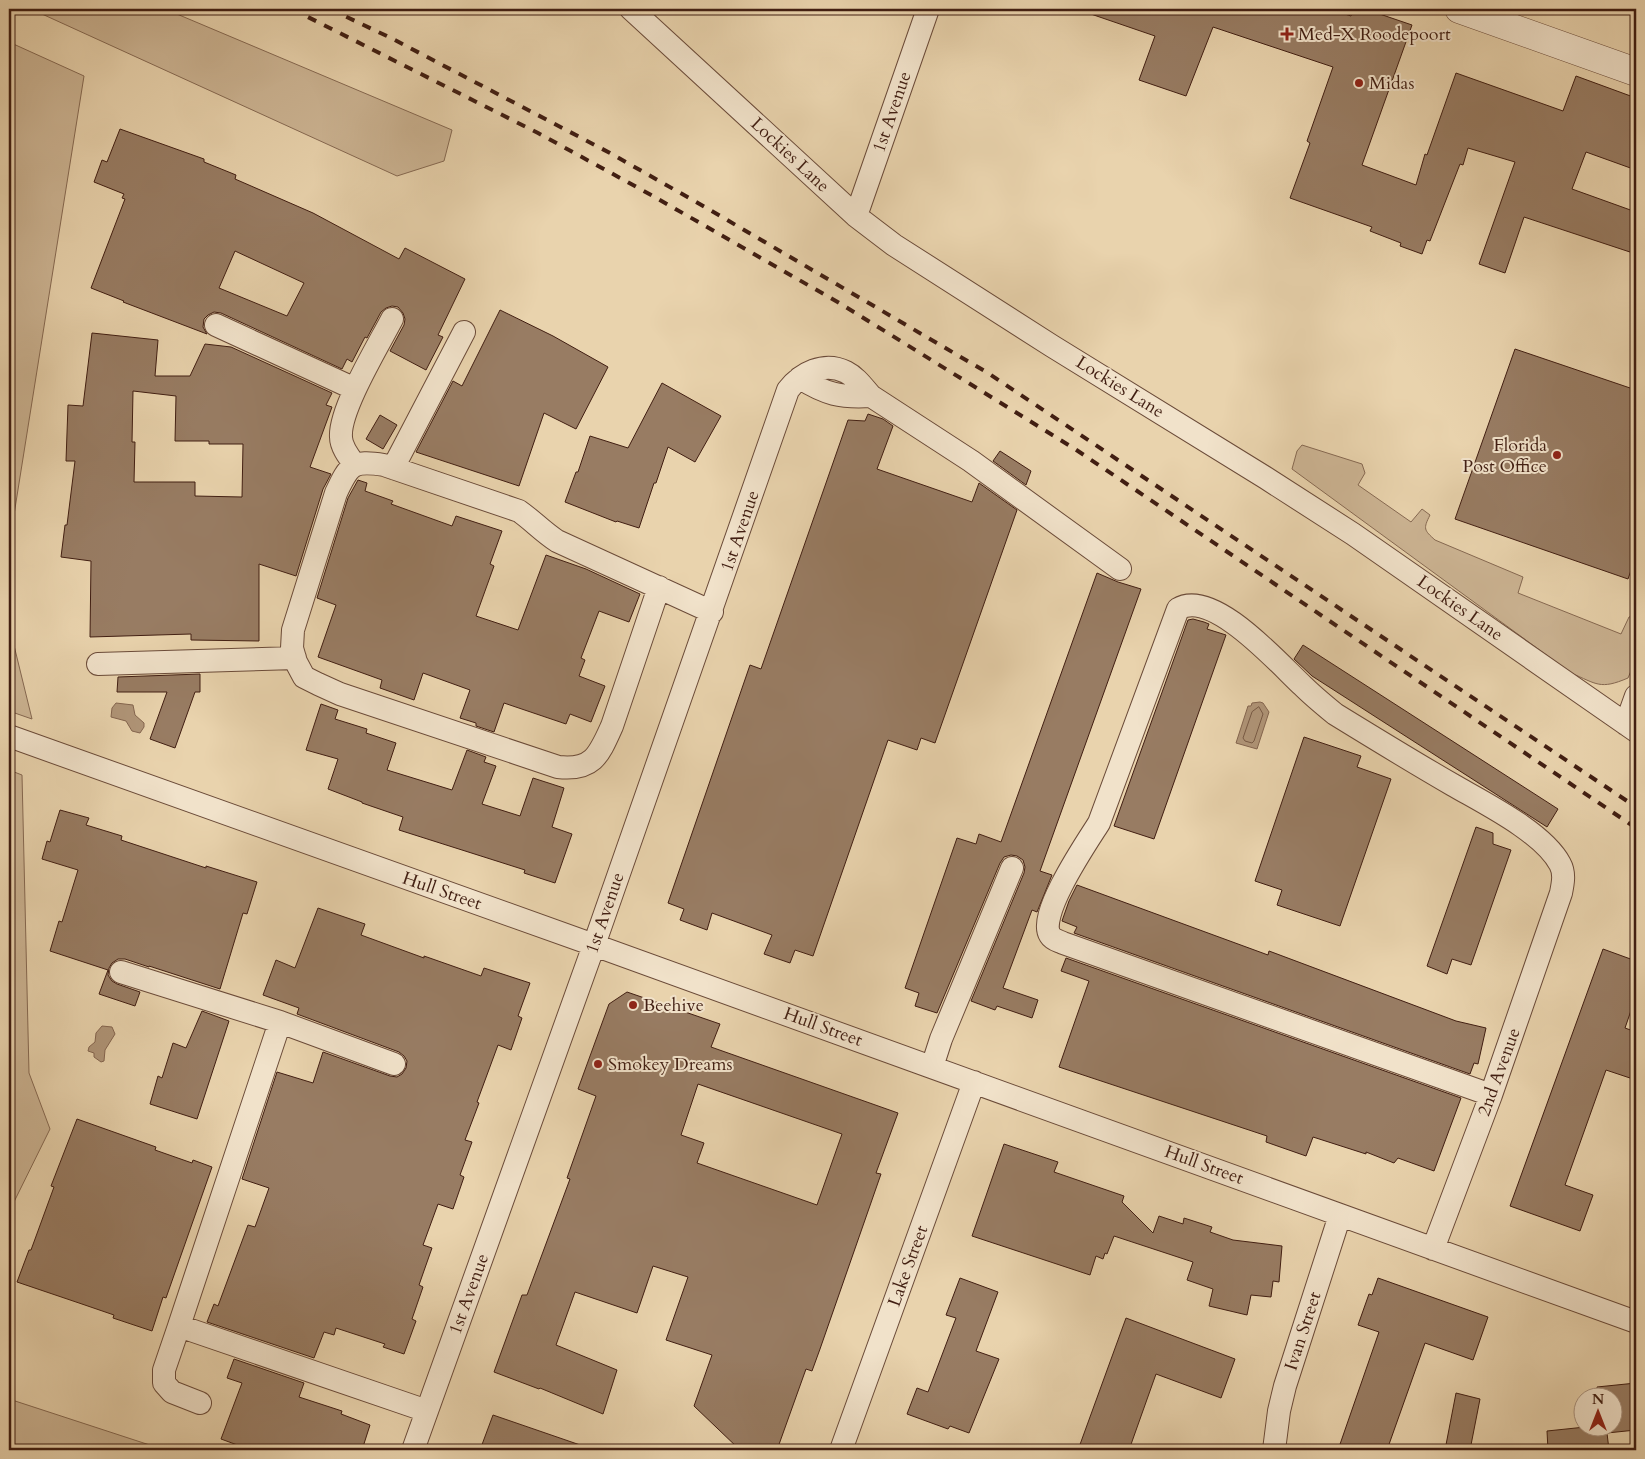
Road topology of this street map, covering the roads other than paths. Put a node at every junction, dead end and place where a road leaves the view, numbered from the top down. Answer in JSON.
{"nodes":[{"id":1,"x":631,"y":9,"type":"edge"},
{"id":2,"x":928,"y":9,"type":"edge"},
{"id":3,"x":1459,"y":9,"type":"edge"},
{"id":4,"x":1636,"y":72,"type":"edge"},
{"id":5,"x":856,"y":216,"type":"junction"},
{"id":6,"x":392,"y":319,"type":"dead end"},
{"id":7,"x":216,"y":325,"type":"dead end"},
{"id":8,"x":464,"y":332,"type":"dead end"},
{"id":9,"x":355,"y":389,"type":"junction"},
{"id":10,"x":355,"y":465,"type":"junction"},
{"id":11,"x":393,"y":468,"type":"junction"},
{"id":12,"x":1120,"y":569,"type":"dead end"},
{"id":13,"x":659,"y":588,"type":"junction"},
{"id":14,"x":712,"y":612,"type":"junction"},
{"id":15,"x":295,"y":658,"type":"junction"},
{"id":16,"x":98,"y":664,"type":"dead end"},
{"id":17,"x":1636,"y":696,"type":"edge"},
{"id":18,"x":1631,"y":728,"type":"edge"},
{"id":19,"x":9,"y":736,"type":"edge"},
{"id":20,"x":1012,"y":868,"type":"dead end"},
{"id":21,"x":594,"y":945,"type":"junction"},
{"id":22,"x":121,"y":972,"type":"dead end"},
{"id":23,"x":280,"y":1022,"type":"junction"},
{"id":24,"x":394,"y":1064,"type":"dead end"},
{"id":25,"x":932,"y":1066,"type":"junction"},
{"id":26,"x":974,"y":1082,"type":"junction"},
{"id":27,"x":1491,"y":1095,"type":"junction"},
{"id":28,"x":1340,"y":1215,"type":"junction"},
{"id":29,"x":1433,"y":1249,"type":"junction"},
{"id":30,"x":1636,"y":1322,"type":"edge"},
{"id":31,"x":179,"y":1326,"type":"junction"},
{"id":32,"x":200,"y":1402,"type":"dead end"},
{"id":33,"x":427,"y":1411,"type":"junction"},
{"id":34,"x":413,"y":1450,"type":"edge"},
{"id":35,"x":841,"y":1450,"type":"edge"},
{"id":36,"x":1274,"y":1450,"type":"edge"}],
"edges":[{"from":1,"to":5,"type":"street","name":"Lockies Lane"},
{"from":2,"to":5,"type":"street","name":"1st Avenue"},
{"from":3,"to":4,"type":"street"},
{"from":5,"to":18,"type":"street","name":"Lockies Lane"},
{"from":6,"to":9,"type":"street"},
{"from":7,"to":9,"type":"street"},
{"from":8,"to":11,"type":"street"},
{"from":9,"to":10,"type":"street"},
{"from":10,"to":11,"type":"street"},
{"from":10,"to":15,"type":"street"},
{"from":11,"to":13,"type":"street"},
{"from":12,"to":14,"type":"street","name":"1st Avenue"},
{"from":13,"to":14,"type":"street"},
{"from":13,"to":15,"type":"street"},
{"from":14,"to":21,"type":"street","name":"1st Avenue"},
{"from":15,"to":16,"type":"street"},
{"from":17,"to":18,"type":"street"},
{"from":19,"to":21,"type":"street","name":"Hull Street"},
{"from":20,"to":25,"type":"street"},
{"from":21,"to":25,"type":"street","name":"Hull Street"},
{"from":21,"to":33,"type":"street","name":"1st Avenue"},
{"from":22,"to":23,"type":"street"},
{"from":23,"to":24,"type":"street"},
{"from":23,"to":31,"type":"street"},
{"from":25,"to":26,"type":"street","name":"Hull Street"},
{"from":26,"to":28,"type":"street","name":"Hull Street"},
{"from":26,"to":35,"type":"street","name":"Lake Street"},
{"from":27,"to":27,"type":"street","name":"2nd Avenue"},
{"from":27,"to":29,"type":"street","name":"2nd Avenue"},
{"from":28,"to":29,"type":"street","name":"Hull Street"},
{"from":28,"to":36,"type":"street","name":"Ivan Street"},
{"from":29,"to":30,"type":"street","name":"Hull Street"},
{"from":31,"to":32,"type":"street"},
{"from":31,"to":33,"type":"street"},
{"from":33,"to":34,"type":"street","name":"1st Avenue"}]}
